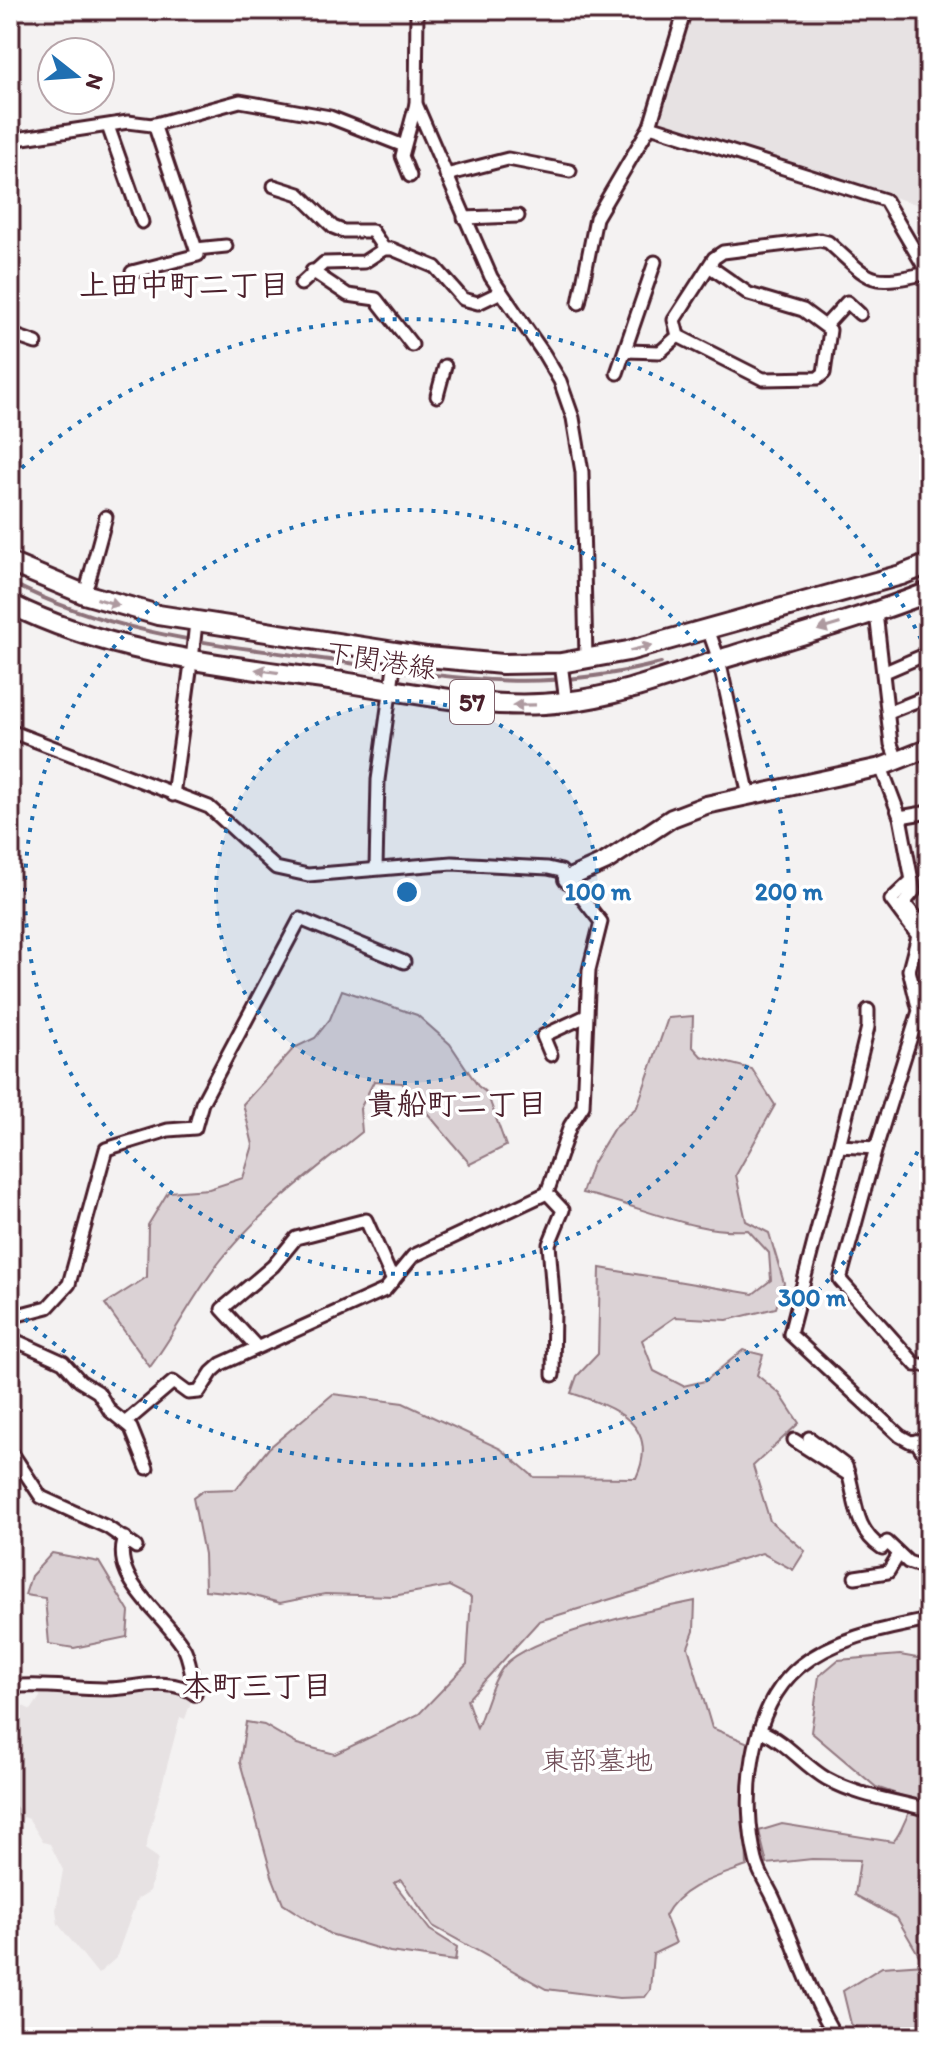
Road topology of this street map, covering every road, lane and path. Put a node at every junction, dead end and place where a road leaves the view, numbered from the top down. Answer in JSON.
{"nodes":[{"id":1,"x":417,"y":10,"type":"edge"},
{"id":2,"x":685,"y":10,"type":"edge"},
{"id":3,"x":416,"y":104,"type":"junction"},
{"id":4,"x":154,"y":124,"type":"junction"},
{"id":5,"x":108,"y":126,"type":"junction"},
{"id":6,"x":650,"y":126,"type":"junction"},
{"id":7,"x":10,"y":140,"type":"edge"},
{"id":8,"x":404,"y":146,"type":"junction"},
{"id":9,"x":570,"y":171,"type":"dead end"},
{"id":10,"x":446,"y":175,"type":"junction"},
{"id":11,"x":410,"y":176,"type":"dead end"},
{"id":12,"x":274,"y":186,"type":"dead end"},
{"id":13,"x":518,"y":216,"type":"dead end"},
{"id":14,"x":464,"y":218,"type":"junction"},
{"id":15,"x":142,"y":222,"type":"dead end"},
{"id":16,"x":226,"y":246,"type":"dead end"},
{"id":17,"x":196,"y":249,"type":"junction"},
{"id":18,"x":384,"y":249,"type":"junction"},
{"id":19,"x":655,"y":262,"type":"dead end"},
{"id":20,"x":709,"y":266,"type":"junction"},
{"id":21,"x":312,"y":271,"type":"junction"},
{"id":22,"x":132,"y":272,"type":"dead end"},
{"id":23,"x":928,"y":274,"type":"edge"},
{"id":24,"x":301,"y":284,"type":"dead end"},
{"id":25,"x":501,"y":292,"type":"junction"},
{"id":26,"x":579,"y":303,"type":"dead end"},
{"id":27,"x":860,"y":314,"type":"dead end"},
{"id":28,"x":826,"y":325,"type":"junction"},
{"id":29,"x":10,"y":334,"type":"edge"},
{"id":30,"x":678,"y":336,"type":"junction"},
{"id":31,"x":36,"y":343,"type":"dead end"},
{"id":32,"x":412,"y":345,"type":"dead end"},
{"id":33,"x":626,"y":351,"type":"junction"},
{"id":34,"x":445,"y":366,"type":"dead end"},
{"id":35,"x":617,"y":373,"type":"dead end"},
{"id":36,"x":437,"y":396,"type":"dead end"},
{"id":37,"x":106,"y":517,"type":"dead end"},
{"id":38,"x":929,"y":564,"type":"edge"},
{"id":39,"x":11,"y":565,"type":"edge"},
{"id":40,"x":88,"y":583,"type":"dead end"},
{"id":41,"x":929,"y":592,"type":"edge"},
{"id":42,"x":10,"y":604,"type":"edge"},
{"id":43,"x":876,"y":613,"type":"junction"},
{"id":44,"x":196,"y":626,"type":"junction"},
{"id":45,"x":708,"y":629,"type":"junction"},
{"id":46,"x":929,"y":653,"type":"edge"},
{"id":47,"x":396,"y":654,"type":"junction"},
{"id":48,"x":586,"y":659,"type":"junction"},
{"id":49,"x":191,"y":660,"type":"junction"},
{"id":50,"x":719,"y":660,"type":"junction"},
{"id":51,"x":562,"y":668,"type":"junction"},
{"id":52,"x":885,"y":672,"type":"junction"},
{"id":53,"x":391,"y":690,"type":"junction"},
{"id":54,"x":566,"y":696,"type":"junction"},
{"id":55,"x":929,"y":696,"type":"edge"},
{"id":56,"x":889,"y":712,"type":"junction"},
{"id":57,"x":10,"y":731,"type":"edge"},
{"id":58,"x":929,"y":748,"type":"edge"},
{"id":59,"x":897,"y":760,"type":"junction"},
{"id":60,"x":881,"y":767,"type":"junction"},
{"id":61,"x":173,"y":795,"type":"junction"},
{"id":62,"x":749,"y":796,"type":"junction"},
{"id":63,"x":929,"y":812,"type":"edge"},
{"id":64,"x":900,"y":817,"type":"junction"},
{"id":65,"x":376,"y":868,"type":"junction"},
{"id":66,"x":567,"y":879,"type":"junction"},
{"id":67,"x":912,"y":880,"type":"junction"},
{"id":68,"x":929,"y":932,"type":"edge"},
{"id":69,"x":404,"y":962,"type":"dead end"},
{"id":70,"x":868,"y":1010,"type":"dead end"},
{"id":71,"x":586,"y":1016,"type":"junction"},
{"id":72,"x":551,"y":1055,"type":"dead end"},
{"id":73,"x":839,"y":1146,"type":"junction"},
{"id":74,"x":876,"y":1148,"type":"junction"},
{"id":75,"x":547,"y":1193,"type":"junction"},
{"id":76,"x":393,"y":1281,"type":"junction"},
{"id":77,"x":10,"y":1317,"type":"edge"},
{"id":78,"x":10,"y":1338,"type":"edge"},
{"id":79,"x":256,"y":1346,"type":"junction"},
{"id":80,"x":929,"y":1365,"type":"edge"},
{"id":81,"x":553,"y":1375,"type":"dead end"},
{"id":82,"x":126,"y":1422,"type":"junction"},
{"id":83,"x":809,"y":1438,"type":"dead end"},
{"id":84,"x":794,"y":1440,"type":"dead end"},
{"id":85,"x":923,"y":1440,"type":"edge"},
{"id":86,"x":10,"y":1450,"type":"edge"},
{"id":87,"x":929,"y":1462,"type":"edge"},
{"id":88,"x":147,"y":1468,"type":"dead end"},
{"id":89,"x":850,"y":1475,"type":"junction"},
{"id":90,"x":125,"y":1538,"type":"junction"},
{"id":91,"x":136,"y":1547,"type":"dead end"},
{"id":92,"x":899,"y":1554,"type":"junction"},
{"id":93,"x":929,"y":1569,"type":"edge"},
{"id":94,"x":855,"y":1577,"type":"dead end"},
{"id":95,"x":929,"y":1620,"type":"edge"},
{"id":96,"x":10,"y":1687,"type":"edge"},
{"id":97,"x":761,"y":1731,"type":"junction"},
{"id":98,"x":929,"y":1810,"type":"edge"},
{"id":99,"x":836,"y":2037,"type":"edge"}],
"edges":[{"from":1,"to":3,"type":"street"},
{"from":2,"to":6,"type":"street"},
{"from":3,"to":8,"type":"street"},
{"from":3,"to":10,"type":"street"},
{"from":4,"to":5,"type":"street"},
{"from":4,"to":8,"type":"street"},
{"from":4,"to":17,"type":"street"},
{"from":5,"to":7,"type":"street"},
{"from":5,"to":15,"type":"street"},
{"from":6,"to":23,"type":"street"},
{"from":6,"to":26,"type":"street"},
{"from":8,"to":11,"type":"street"},
{"from":9,"to":10,"type":"street"},
{"from":10,"to":14,"type":"street"},
{"from":12,"to":18,"type":"street"},
{"from":13,"to":14,"type":"street"},
{"from":14,"to":25,"type":"street"},
{"from":16,"to":17,"type":"street"},
{"from":17,"to":22,"type":"street"},
{"from":18,"to":21,"type":"street"},
{"from":18,"to":25,"type":"street"},
{"from":19,"to":33,"type":"street"},
{"from":20,"to":23,"type":"street"},
{"from":20,"to":28,"type":"street"},
{"from":20,"to":30,"type":"street"},
{"from":21,"to":24,"type":"street"},
{"from":21,"to":32,"type":"street"},
{"from":25,"to":48,"type":"street"},
{"from":27,"to":28,"type":"street"},
{"from":28,"to":30,"type":"street"},
{"from":29,"to":31,"type":"street"},
{"from":30,"to":33,"type":"street"},
{"from":33,"to":35,"type":"street"},
{"from":34,"to":36,"type":"street"},
{"from":37,"to":40,"type":"street"},
{"from":38,"to":45,"type":"main road","name":"下関港線","number":"57"},
{"from":39,"to":44,"type":"main road","name":"下関港線","number":"57","one_way":true},
{"from":41,"to":43,"type":"main road","name":"下関港線","number":"57"},
{"from":42,"to":49,"type":"main road","name":"下関港線","number":"57"},
{"from":43,"to":50,"type":"main road","name":"下関港線","number":"57","one_way":true},
{"from":43,"to":52,"type":"street"},
{"from":44,"to":47,"type":"main road","name":"下関港線","number":"57"},
{"from":44,"to":49,"type":"street"},
{"from":48,"to":45,"type":"main road","name":"下関港線","number":"57","one_way":true},
{"from":45,"to":50,"type":"street"},
{"from":46,"to":52,"type":"street"},
{"from":47,"to":51,"type":"main road","name":"下関港線","number":"57"},
{"from":47,"to":53,"type":"street"},
{"from":48,"to":51,"type":"main road","name":"下関港線","number":"57"},
{"from":53,"to":49,"type":"main road","name":"下関港線","number":"57","one_way":true},
{"from":49,"to":61,"type":"street"},
{"from":50,"to":54,"type":"main road","name":"下関港線","number":"57"},
{"from":50,"to":62,"type":"street"},
{"from":51,"to":54,"type":"street"},
{"from":52,"to":56,"type":"street"},
{"from":54,"to":53,"type":"main road","name":"下関港線","number":"57","one_way":true},
{"from":53,"to":65,"type":"street"},
{"from":55,"to":56,"type":"street"},
{"from":56,"to":59,"type":"street"},
{"from":57,"to":61,"type":"street"},
{"from":58,"to":59,"type":"street"},
{"from":59,"to":60,"type":"street"},
{"from":60,"to":62,"type":"street"},
{"from":60,"to":64,"type":"street"},
{"from":61,"to":65,"type":"street"},
{"from":62,"to":66,"type":"street"},
{"from":63,"to":64,"type":"street"},
{"from":64,"to":67,"type":"street"},
{"from":65,"to":66,"type":"street"},
{"from":66,"to":71,"type":"street"},
{"from":67,"to":68,"type":"street"},
{"from":67,"to":74,"type":"street"},
{"from":69,"to":77,"type":"street"},
{"from":70,"to":73,"type":"street"},
{"from":71,"to":72,"type":"street"},
{"from":71,"to":75,"type":"street"},
{"from":73,"to":74,"type":"street"},
{"from":73,"to":85,"type":"street"},
{"from":74,"to":80,"type":"street"},
{"from":75,"to":76,"type":"street"},
{"from":75,"to":81,"type":"street"},
{"from":76,"to":79,"type":"street"},
{"from":76,"to":79,"type":"street"},
{"from":78,"to":82,"type":"street"},
{"from":79,"to":82,"type":"street"},
{"from":82,"to":88,"type":"street"},
{"from":83,"to":89,"type":"street"},
{"from":84,"to":89,"type":"street"},
{"from":85,"to":87,"type":"street"},
{"from":86,"to":90,"type":"street"},
{"from":89,"to":92,"type":"street"},
{"from":90,"to":91,"type":"street"},
{"from":90,"to":96,"type":"street"},
{"from":92,"to":93,"type":"street"},
{"from":92,"to":94,"type":"street"},
{"from":95,"to":97,"type":"street"},
{"from":97,"to":98,"type":"street"},
{"from":97,"to":99,"type":"street"}]}
